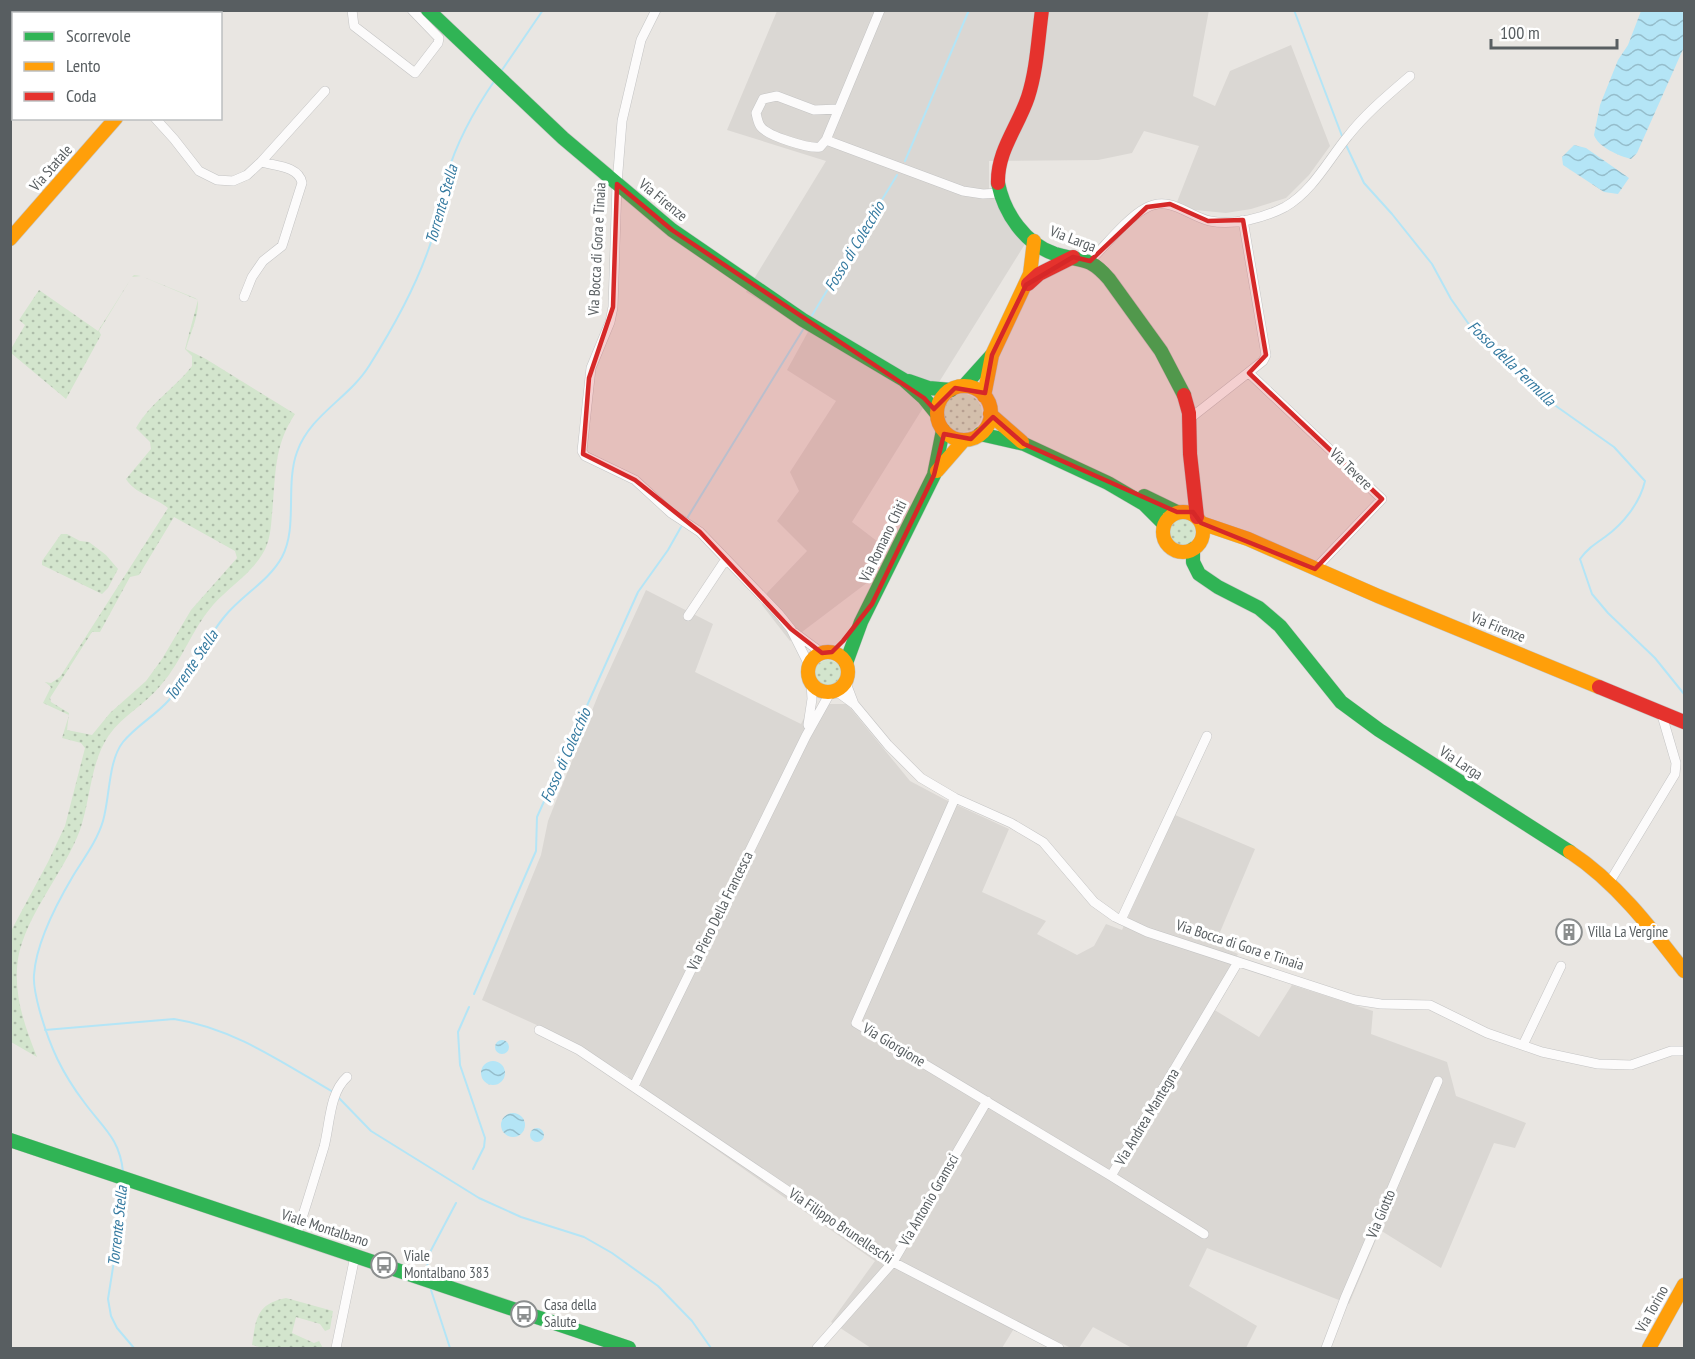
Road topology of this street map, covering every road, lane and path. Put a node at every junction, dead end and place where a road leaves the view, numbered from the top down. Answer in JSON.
{"nodes":[{"id":1,"x":352,"y":10,"type":"edge"},
{"id":2,"x":412,"y":10,"type":"edge"},
{"id":3,"x":428,"y":10,"type":"edge"},
{"id":4,"x":656,"y":10,"type":"edge"},
{"id":5,"x":880,"y":10,"type":"edge"},
{"id":6,"x":1042,"y":10,"type":"edge"},
{"id":7,"x":1410,"y":76,"type":"dead end"},
{"id":8,"x":325,"y":91,"type":"dead end"},
{"id":9,"x":839,"y":109,"type":"junction"},
{"id":10,"x":114,"y":120,"type":"edge"},
{"id":11,"x":157,"y":120,"type":"edge"},
{"id":12,"x":826,"y":140,"type":"junction"},
{"id":13,"x":261,"y":162,"type":"junction"},
{"id":14,"x":617,"y":184,"type":"junction"},
{"id":15,"x":1000,"y":192,"type":"junction"},
{"id":16,"x":1243,"y":220,"type":"junction"},
{"id":17,"x":10,"y":239,"type":"edge"},
{"id":18,"x":1034,"y":241,"type":"junction"},
{"id":19,"x":1073,"y":257,"type":"junction"},
{"id":20,"x":1090,"y":261,"type":"junction"},
{"id":21,"x":1026,"y":285,"type":"junction"},
{"id":22,"x":244,"y":297,"type":"dead end"},
{"id":23,"x":993,"y":355,"type":"junction"},
{"id":24,"x":1249,"y":373,"type":"junction"},
{"id":25,"x":904,"y":380,"type":"junction"},
{"id":26,"x":958,"y":388,"type":"junction"},
{"id":27,"x":984,"y":396,"type":"junction"},
{"id":28,"x":937,"y":414,"type":"junction"},
{"id":29,"x":990,"y":414,"type":"junction"},
{"id":30,"x":1188,"y":420,"type":"junction"},
{"id":31,"x":943,"y":430,"type":"junction"},
{"id":32,"x":980,"y":434,"type":"junction"},
{"id":33,"x":964,"y":440,"type":"junction"},
{"id":34,"x":1024,"y":444,"type":"junction"},
{"id":35,"x":933,"y":475,"type":"junction"},
{"id":36,"x":1108,"y":483,"type":"junction"},
{"id":37,"x":1190,"y":516,"type":"junction"},
{"id":38,"x":1164,"y":524,"type":"junction"},
{"id":39,"x":1197,"y":544,"type":"junction"},
{"id":40,"x":1176,"y":551,"type":"junction"},
{"id":41,"x":726,"y":559,"type":"junction"},
{"id":42,"x":1299,"y":562,"type":"junction"},
{"id":43,"x":1315,"y":569,"type":"junction"},
{"id":44,"x":1218,"y":587,"type":"junction"},
{"id":45,"x":688,"y":616,"type":"dead end"},
{"id":46,"x":861,"y":622,"type":"junction"},
{"id":47,"x":791,"y":629,"type":"junction"},
{"id":48,"x":827,"y":652,"type":"junction"},
{"id":49,"x":846,"y":663,"type":"junction"},
{"id":50,"x":809,"y":665,"type":"junction"},
{"id":51,"x":811,"y":683,"type":"junction"},
{"id":52,"x":837,"y":689,"type":"junction"},
{"id":53,"x":1661,"y":712,"type":"junction"},
{"id":54,"x":1684,"y":722,"type":"edge"},
{"id":55,"x":806,"y":736,"type":"junction"},
{"id":56,"x":1207,"y":736,"type":"dead end"},
{"id":57,"x":954,"y":798,"type":"junction"},
{"id":58,"x":1609,"y":883,"type":"junction"},
{"id":59,"x":1121,"y":920,"type":"junction"},
{"id":60,"x":1238,"y":962,"type":"junction"},
{"id":61,"x":1561,"y":966,"type":"dead end"},
{"id":62,"x":1684,"y":971,"type":"edge"},
{"id":63,"x":539,"y":1030,"type":"dead end"},
{"id":64,"x":1523,"y":1045,"type":"junction"},
{"id":65,"x":1684,"y":1051,"type":"edge"},
{"id":66,"x":347,"y":1077,"type":"dead end"},
{"id":67,"x":1438,"y":1081,"type":"dead end"},
{"id":68,"x":634,"y":1086,"type":"junction"},
{"id":69,"x":987,"y":1101,"type":"junction"},
{"id":70,"x":10,"y":1140,"type":"edge"},
{"id":71,"x":1111,"y":1176,"type":"junction"},
{"id":72,"x":1204,"y":1234,"type":"dead end"},
{"id":73,"x":296,"y":1236,"type":"junction"},
{"id":74,"x":355,"y":1256,"type":"junction"},
{"id":75,"x":893,"y":1262,"type":"junction"},
{"id":76,"x":1684,"y":1285,"type":"edge"},
{"id":77,"x":336,"y":1348,"type":"edge"},
{"id":78,"x":630,"y":1348,"type":"edge"},
{"id":79,"x":817,"y":1348,"type":"edge"},
{"id":80,"x":1059,"y":1348,"type":"edge"},
{"id":81,"x":1326,"y":1348,"type":"edge"},
{"id":82,"x":1649,"y":1348,"type":"edge"}],
"edges":[{"from":1,"to":2,"type":"street"},
{"from":3,"to":14,"type":"street","name":"Via Firenze"},
{"from":4,"to":14,"type":"street","name":"Via Bocca di Gora e Tinaia"},
{"from":5,"to":9,"type":"street"},
{"from":6,"to":15,"type":"street","name":"Via Larga"},
{"from":7,"to":16,"type":"street"},
{"from":8,"to":13,"type":"street"},
{"from":9,"to":12,"type":"street"},
{"from":9,"to":12,"type":"street"},
{"from":10,"to":17,"type":"street","name":"Via Statale"},
{"from":11,"to":13,"type":"street"},
{"from":12,"to":15,"type":"street"},
{"from":13,"to":22,"type":"street"},
{"from":14,"to":25,"type":"street","name":"Via Firenze"},
{"from":14,"to":41,"type":"street","name":"Via Bocca di Gora e Tinaia"},
{"from":15,"to":18,"type":"street","name":"Via Larga"},
{"from":16,"to":20,"type":"street"},
{"from":16,"to":24,"type":"street"},
{"from":18,"to":19,"type":"street","name":"Via Larga"},
{"from":18,"to":21,"type":"street"},
{"from":19,"to":20,"type":"street","name":"Via Larga"},
{"from":19,"to":21,"type":"street"},
{"from":20,"to":30,"type":"street","name":"Via Larga"},
{"from":21,"to":23,"type":"street"},
{"from":23,"to":26,"type":"street"},
{"from":23,"to":27,"type":"street"},
{"from":24,"to":30,"type":"street"},
{"from":24,"to":43,"type":"street","name":"Via Tevere"},
{"from":25,"to":26,"type":"street","name":"Via Firenze"},
{"from":25,"to":28,"type":"street","name":"Via Firenze"},
{"from":26,"to":27,"type":"street","name":"Via Firenze"},
{"from":26,"to":28,"type":"street"},
{"from":27,"to":29,"type":"street"},
{"from":28,"to":31,"type":"street","name":"Via Firenze"},
{"from":29,"to":32,"type":"street"},
{"from":29,"to":34,"type":"street","name":"Via Firenze"},
{"from":30,"to":37,"type":"street","name":"Via Larga"},
{"from":31,"to":33,"type":"street"},
{"from":31,"to":35,"type":"street","name":"Via Romano Chiti"},
{"from":32,"to":33,"type":"street"},
{"from":32,"to":34,"type":"street","name":"Via Firenze"},
{"from":33,"to":35,"type":"street","name":"Via Romano Chiti"},
{"from":34,"to":36,"type":"street","name":"Via Firenze"},
{"from":35,"to":46,"type":"street","name":"Via Romano Chiti"},
{"from":36,"to":37,"type":"street","name":"Via Firenze"},
{"from":36,"to":38,"type":"street","name":"Via Firenze"},
{"from":37,"to":38,"type":"street"},
{"from":37,"to":39,"type":"street"},
{"from":37,"to":42,"type":"street","name":"Via Firenze"},
{"from":38,"to":40,"type":"street","name":"Via Firenze"},
{"from":39,"to":40,"type":"street","name":"Via Firenze"},
{"from":39,"to":42,"type":"street","name":"Via Firenze"},
{"from":39,"to":44,"type":"street","name":"Via Larga"},
{"from":40,"to":44,"type":"street","name":"Via Larga"},
{"from":41,"to":45,"type":"street"},
{"from":41,"to":47,"type":"street","name":"Via Bocca di Gora e Tinaia"},
{"from":42,"to":43,"type":"street","name":"Via Firenze"},
{"from":43,"to":53,"type":"street","name":"Via Firenze"},
{"from":44,"to":58,"type":"street","name":"Via Larga"},
{"from":46,"to":48,"type":"street"},
{"from":46,"to":49,"type":"street"},
{"from":47,"to":48,"type":"street","name":"Via Bocca di Gora e Tinaia"},
{"from":47,"to":50,"type":"street","name":"Via Bocca di Gora e Tinaia"},
{"from":48,"to":49,"type":"street","name":"Via Bocca di Gora e Tinaia"},
{"from":48,"to":50,"type":"street"},
{"from":49,"to":52,"type":"street"},
{"from":50,"to":51,"type":"street","name":"Via Bocca di Gora e Tinaia"},
{"from":51,"to":52,"type":"street","name":"Via Bocca di Gora e Tinaia"},
{"from":51,"to":55,"type":"street"},
{"from":52,"to":55,"type":"street"},
{"from":52,"to":57,"type":"street","name":"Via Bocca di Gora e Tinaia"},
{"from":53,"to":54,"type":"street","name":"Via Firenze"},
{"from":53,"to":58,"type":"street"},
{"from":55,"to":68,"type":"street","name":"Via Piero Della Francesca"},
{"from":56,"to":59,"type":"street"},
{"from":57,"to":59,"type":"street","name":"Via Bocca di Gora e Tinaia"},
{"from":57,"to":69,"type":"street","name":"Via Giorgione"},
{"from":58,"to":62,"type":"street","name":"Via Larga"},
{"from":59,"to":60,"type":"street","name":"Via Bocca di Gora e Tinaia"},
{"from":60,"to":64,"type":"street","name":"Via Bocca di Gora e Tinaia"},
{"from":60,"to":71,"type":"street","name":"Via Andrea Mantegna"},
{"from":61,"to":64,"type":"street"},
{"from":63,"to":68,"type":"street","name":"Via Filippo Brunelleschi"},
{"from":64,"to":65,"type":"street","name":"Via Bocca di Gora e Tinaia"},
{"from":66,"to":73,"type":"street"},
{"from":67,"to":81,"type":"street","name":"Via Giotto"},
{"from":68,"to":75,"type":"street","name":"Via Filippo Brunelleschi"},
{"from":69,"to":71,"type":"street","name":"Via Giorgione"},
{"from":69,"to":75,"type":"street","name":"Via Antonio Gramsci"},
{"from":70,"to":73,"type":"street","name":"Viale Montalbano"},
{"from":71,"to":72,"type":"street","name":"Via Andrea Mantegna"},
{"from":73,"to":74,"type":"street","name":"Viale Montalbano"},
{"from":74,"to":77,"type":"street"},
{"from":74,"to":78,"type":"street","name":"Viale Montalbano"},
{"from":75,"to":79,"type":"street","name":"Via Antonio Gramsci"},
{"from":75,"to":80,"type":"street","name":"Via Filippo Brunelleschi"},
{"from":76,"to":82,"type":"street","name":"Via Torino"}]}
